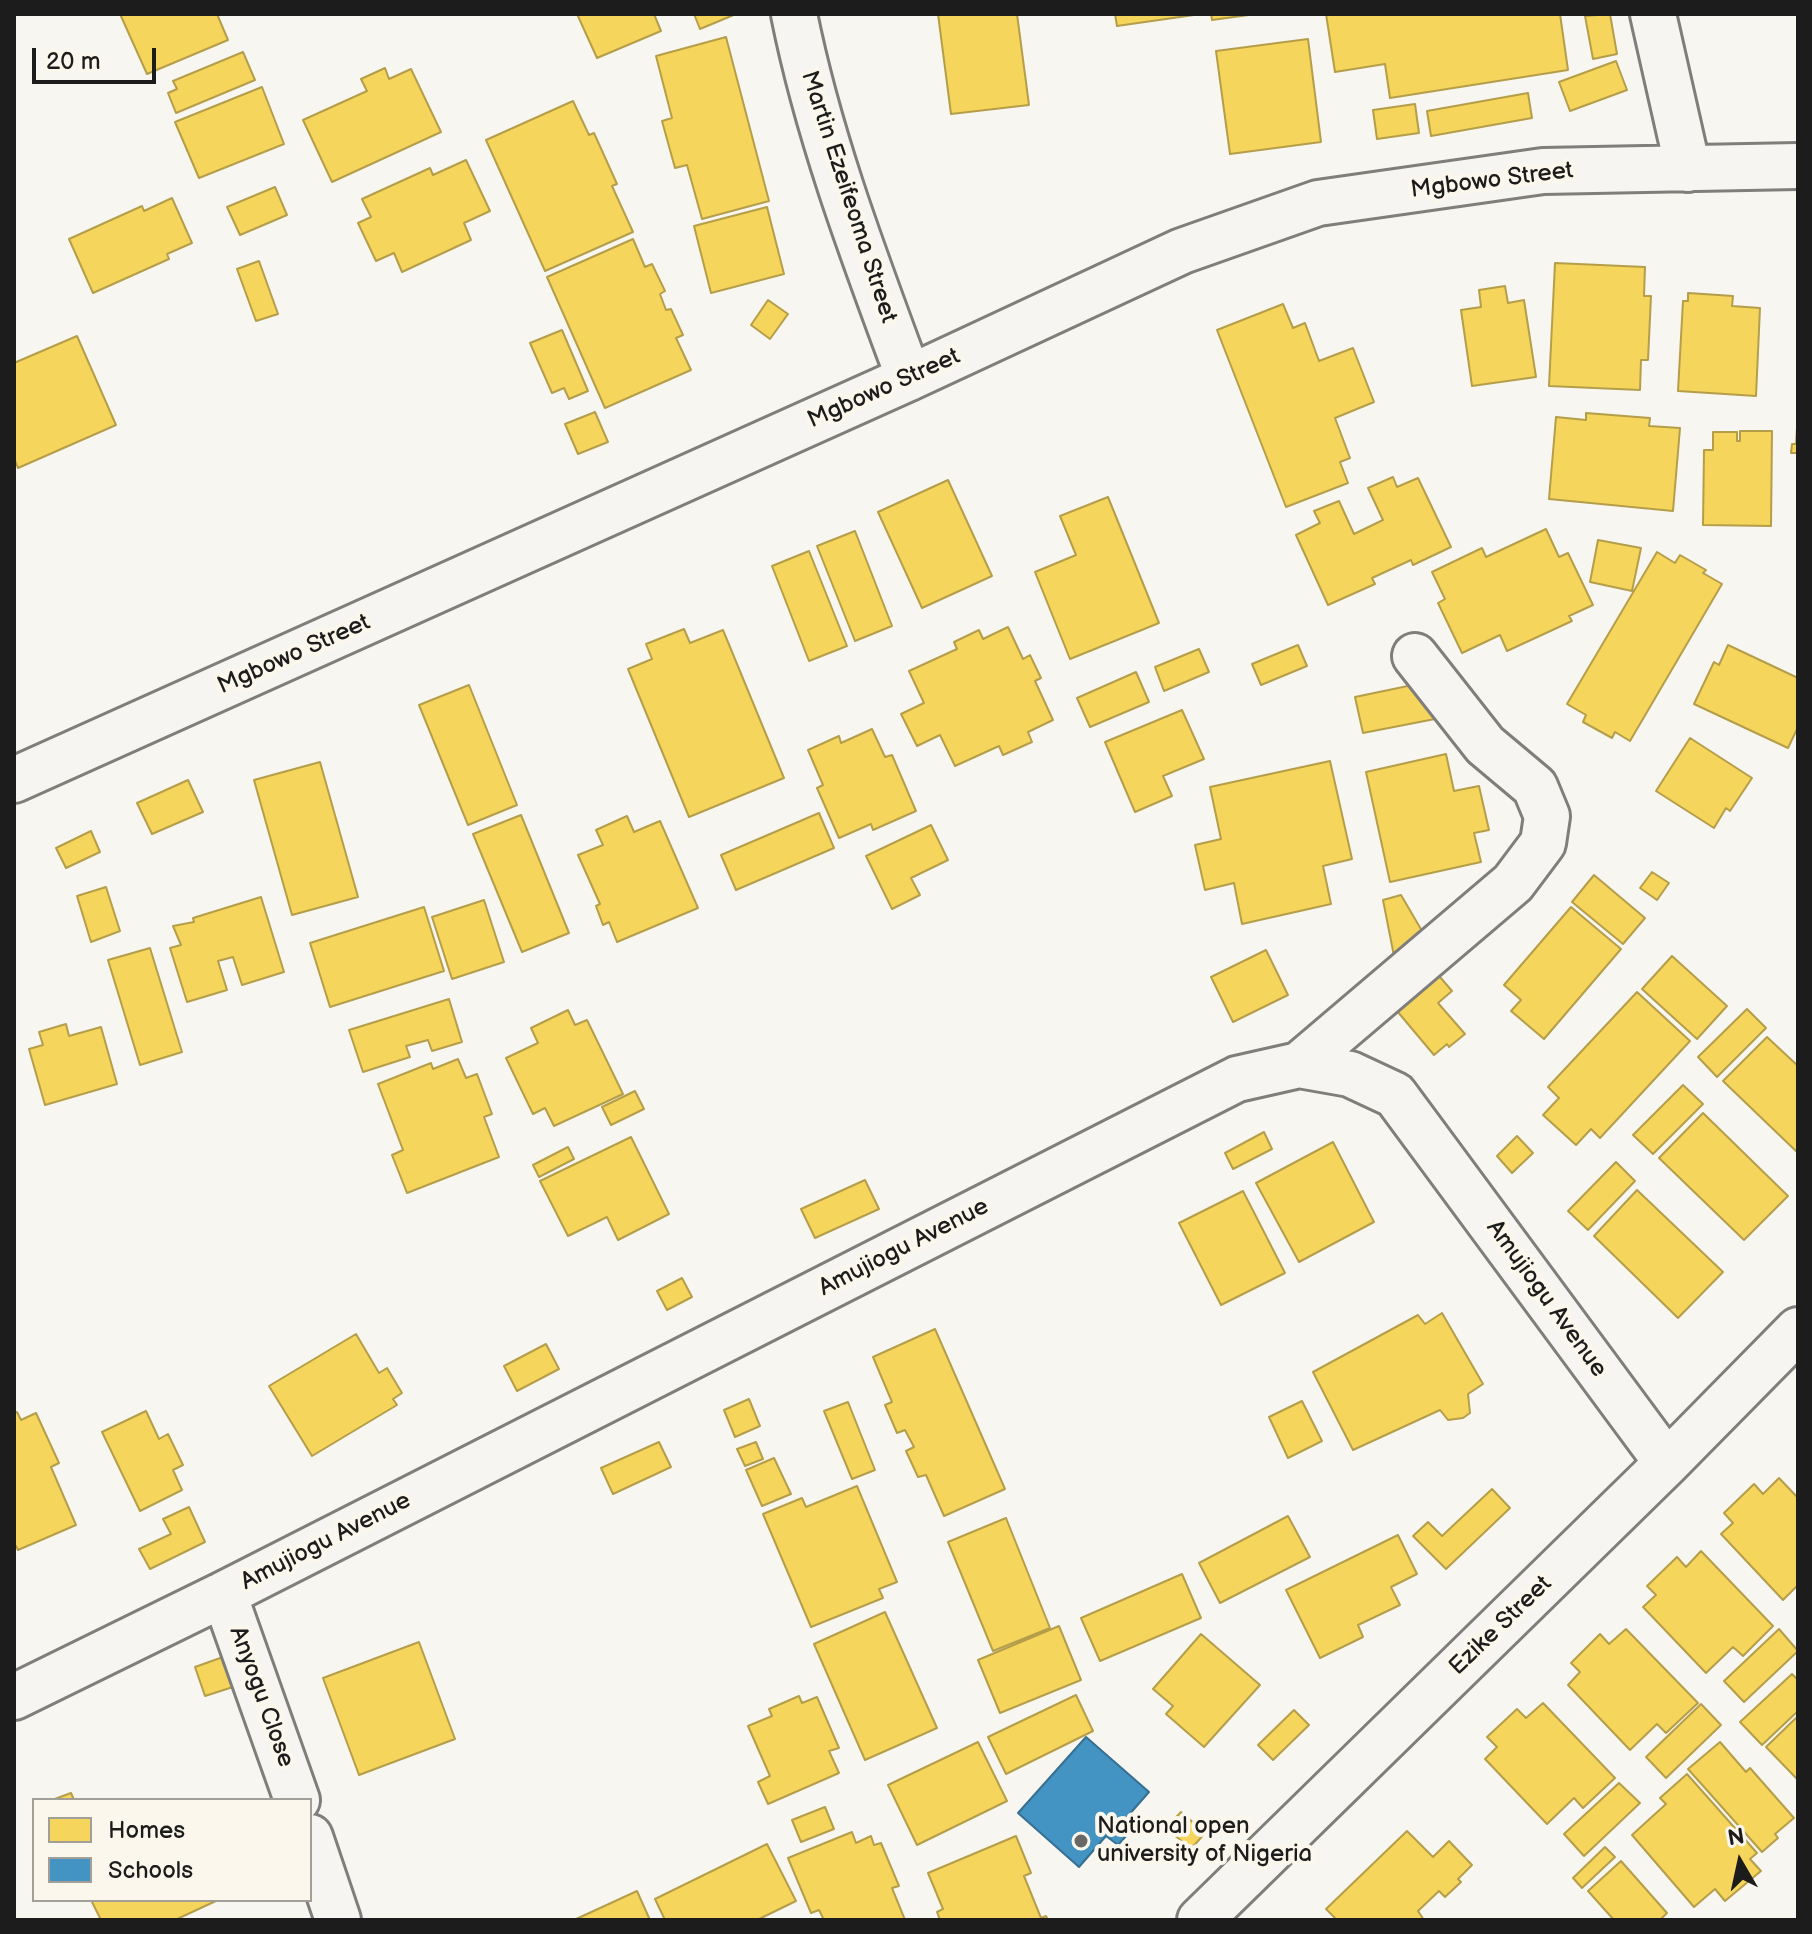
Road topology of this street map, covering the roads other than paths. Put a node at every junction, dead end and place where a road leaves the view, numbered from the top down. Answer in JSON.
{"nodes":[{"id":1,"x":794,"y":14,"type":"edge"},
{"id":2,"x":1653,"y":14,"type":"edge"},
{"id":3,"x":1798,"y":166,"type":"edge"},
{"id":4,"x":1688,"y":169,"type":"junction"},
{"id":5,"x":909,"y":378,"type":"junction"},
{"id":6,"x":1415,"y":656,"type":"dead end"},
{"id":7,"x":14,"y":780,"type":"edge"},
{"id":8,"x":1299,"y":1065,"type":"junction"},
{"id":9,"x":1798,"y":1330,"type":"edge"},
{"id":10,"x":1667,"y":1463,"type":"junction"},
{"id":11,"x":224,"y":1594,"type":"junction"},
{"id":12,"x":14,"y":1697,"type":"edge"},
{"id":13,"x":296,"y":1798,"type":"edge"},
{"id":14,"x":312,"y":1843,"type":"edge"},
{"id":15,"x":338,"y":1920,"type":"edge"},
{"id":16,"x":1200,"y":1920,"type":"edge"}],
"edges":[{"from":1,"to":5,"type":"street","name":"Martin Ezeifeoma Street"},
{"from":2,"to":4,"type":"street"},
{"from":3,"to":4,"type":"street","name":"Mgbowo Street"},
{"from":4,"to":5,"type":"street","name":"Mgbowo Street"},
{"from":5,"to":7,"type":"street","name":"Mgbowo Street"},
{"from":6,"to":8,"type":"street"},
{"from":8,"to":10,"type":"street","name":"Amujiogu Avenue"},
{"from":8,"to":11,"type":"street","name":"Amujiogu Avenue"},
{"from":9,"to":10,"type":"street","name":"Ezike Street"},
{"from":10,"to":16,"type":"street","name":"Ezike Street"},
{"from":11,"to":12,"type":"street","name":"Amujiogu Avenue"},
{"from":11,"to":13,"type":"street","name":"Anyogu Close"},
{"from":14,"to":15,"type":"street"}]}
